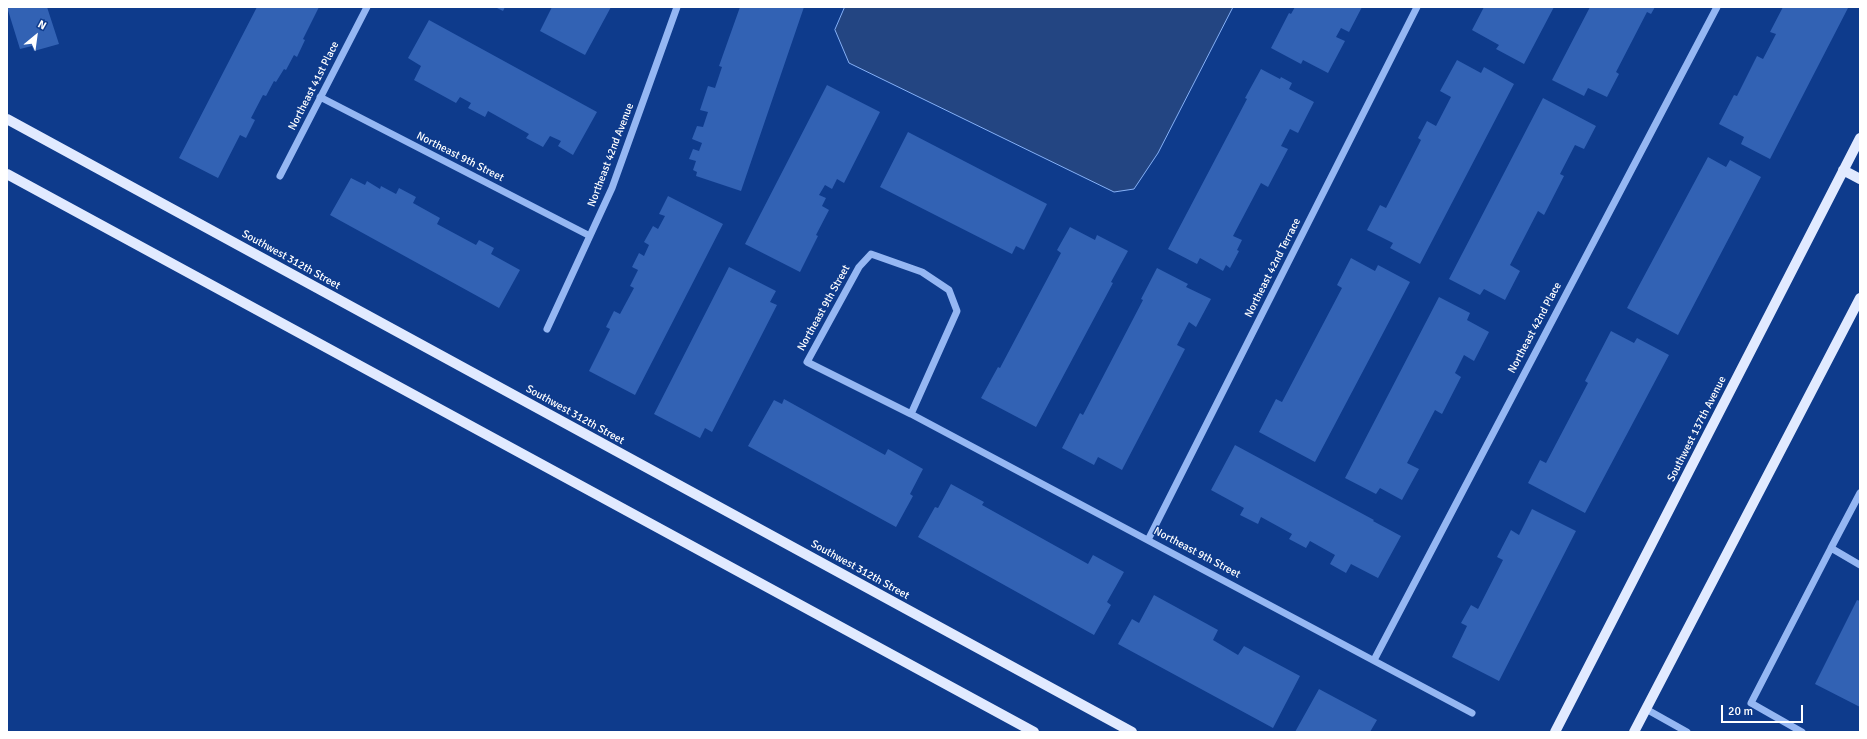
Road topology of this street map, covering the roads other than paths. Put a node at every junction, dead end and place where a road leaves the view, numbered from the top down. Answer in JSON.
{"nodes":[{"id":1,"x":367,"y":7,"type":"edge"},
{"id":2,"x":677,"y":7,"type":"edge"},
{"id":3,"x":1417,"y":7,"type":"edge"},
{"id":4,"x":1717,"y":7,"type":"edge"},
{"id":5,"x":320,"y":97,"type":"junction"},
{"id":6,"x":7,"y":119,"type":"edge"},
{"id":7,"x":1860,"y":138,"type":"edge"},
{"id":8,"x":1843,"y":170,"type":"junction"},
{"id":9,"x":7,"y":174,"type":"edge"},
{"id":10,"x":280,"y":176,"type":"dead end"},
{"id":11,"x":1860,"y":179,"type":"edge"},
{"id":12,"x":590,"y":236,"type":"junction"},
{"id":13,"x":1860,"y":298,"type":"edge"},
{"id":14,"x":547,"y":329,"type":"dead end"},
{"id":15,"x":911,"y":414,"type":"junction"},
{"id":16,"x":1860,"y":493,"type":"edge"},
{"id":17,"x":1148,"y":540,"type":"junction"},
{"id":18,"x":1831,"y":548,"type":"junction"},
{"id":19,"x":1860,"y":564,"type":"edge"},
{"id":20,"x":1374,"y":660,"type":"junction"},
{"id":21,"x":1646,"y":709,"type":"junction"},
{"id":22,"x":1472,"y":713,"type":"dead end"},
{"id":23,"x":1034,"y":732,"type":"edge"},
{"id":24,"x":1132,"y":732,"type":"edge"},
{"id":25,"x":1555,"y":732,"type":"edge"},
{"id":26,"x":1634,"y":732,"type":"edge"},
{"id":27,"x":1687,"y":732,"type":"edge"},
{"id":28,"x":1802,"y":732,"type":"edge"}],
"edges":[{"from":1,"to":5,"type":"street","name":"Northeast 41st Place"},
{"from":2,"to":12,"type":"street","name":"Northeast 42nd Avenue"},
{"from":3,"to":17,"type":"street","name":"Northeast 42nd Terrace"},
{"from":4,"to":20,"type":"street","name":"Northeast 42nd Place"},
{"from":5,"to":10,"type":"street","name":"Northeast 41st Place"},
{"from":5,"to":12,"type":"street","name":"Northeast 9th Street"},
{"from":6,"to":24,"type":"main road","name":"Southwest 312th Street"},
{"from":7,"to":8,"type":"main road","name":"Southwest 137th Avenue"},
{"from":8,"to":11,"type":"main road"},
{"from":8,"to":25,"type":"main road","name":"Southwest 137th Avenue"},
{"from":9,"to":23,"type":"main road"},
{"from":12,"to":14,"type":"street","name":"Northeast 42nd Avenue"},
{"from":13,"to":21,"type":"main road"},
{"from":15,"to":15,"type":"street","name":"Northeast 9th Street"},
{"from":15,"to":17,"type":"street","name":"Northeast 9th Street"},
{"from":16,"to":18,"type":"street"},
{"from":17,"to":20,"type":"street","name":"Northeast 9th Street"},
{"from":18,"to":19,"type":"street"},
{"from":18,"to":28,"type":"street"},
{"from":20,"to":22,"type":"street","name":"Northeast 9th Street"},
{"from":21,"to":26,"type":"main road"},
{"from":21,"to":27,"type":"street"}]}
